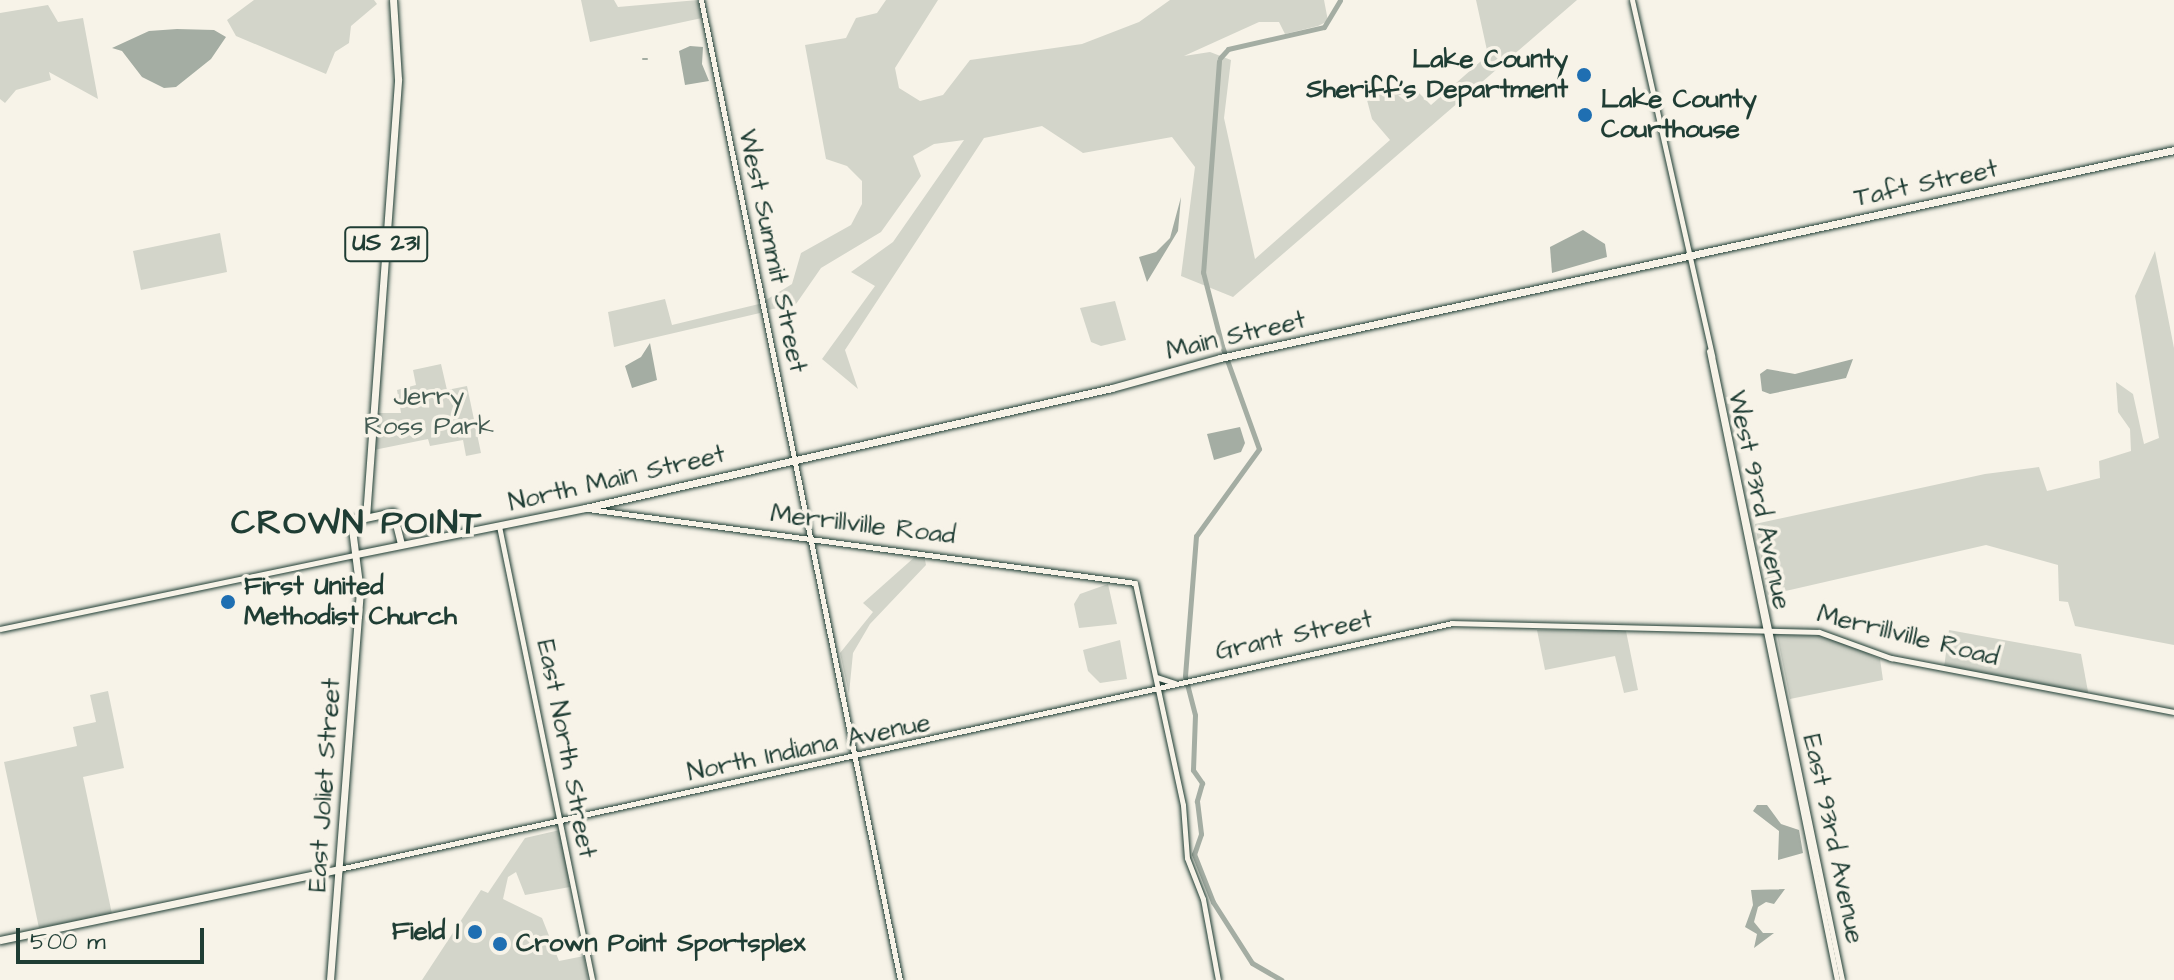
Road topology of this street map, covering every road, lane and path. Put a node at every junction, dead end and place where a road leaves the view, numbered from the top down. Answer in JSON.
{"nodes":[{"id":1,"x":393,"y":0,"type":"edge"},
{"id":2,"x":701,"y":0,"type":"edge"},
{"id":3,"x":1633,"y":1,"type":"edge"},
{"id":4,"x":2174,"y":150,"type":"edge"},
{"id":5,"x":1687,"y":257,"type":"junction"},
{"id":6,"x":795,"y":460,"type":"junction"},
{"id":7,"x":585,"y":508,"type":"junction"},
{"id":8,"x":366,"y":517,"type":"junction"},
{"id":9,"x":499,"y":526,"type":"junction"},
{"id":10,"x":811,"y":539,"type":"junction"},
{"id":11,"x":401,"y":544,"type":"junction"},
{"id":12,"x":357,"y":554,"type":"junction"},
{"id":13,"x":1439,"y":626,"type":"joint"},
{"id":14,"x":0,"y":629,"type":"edge"},
{"id":15,"x":1768,"y":630,"type":"junction"},
{"id":16,"x":1156,"y":677,"type":"junction"},
{"id":17,"x":1179,"y":682,"type":"junction"},
{"id":18,"x":1159,"y":692,"type":"junction"},
{"id":19,"x":1784,"y":706,"type":"joint"},
{"id":20,"x":2174,"y":712,"type":"edge"},
{"id":21,"x":856,"y":758,"type":"junction"},
{"id":22,"x":560,"y":823,"type":"junction"},
{"id":23,"x":339,"y":869,"type":"junction"},
{"id":24,"x":0,"y":940,"type":"edge"},
{"id":25,"x":330,"y":980,"type":"edge"},
{"id":26,"x":592,"y":980,"type":"edge"},
{"id":27,"x":900,"y":980,"type":"edge"},
{"id":28,"x":1218,"y":980,"type":"edge"},
{"id":29,"x":1840,"y":980,"type":"edge"}],
"edges":[{"from":1,"to":8,"type":"main road","number":"US 231"},
{"from":2,"to":6,"type":"street","name":"West Summit Street"},
{"from":3,"to":5,"type":"street","name":"West 93rd Avenue"},
{"from":4,"to":5,"type":"main road","name":"Taft Street"},
{"from":5,"to":6,"type":"main road","name":"Main Street"},
{"from":5,"to":15,"type":"street","name":"West 93rd Avenue"},
{"from":6,"to":7,"type":"main road","name":"North Main Street"},
{"from":6,"to":10,"type":"street","name":"West Summit Street"},
{"from":7,"to":9,"type":"main road","name":"North Main Street"},
{"from":7,"to":10,"type":"street","name":"Merrillville Road"},
{"from":8,"to":11,"type":"main road"},
{"from":8,"to":12,"type":"main road","name":"East Joliet Street"},
{"from":9,"to":11,"type":"main road","name":"North Main Street"},
{"from":9,"to":22,"type":"street","name":"East North Street"},
{"from":10,"to":16,"type":"street","name":"Merrillville Road"},
{"from":10,"to":21,"type":"street","name":"West Summit Street"},
{"from":11,"to":12,"type":"main road","name":"North Main Street"},
{"from":12,"to":14,"type":"street"},
{"from":12,"to":23,"type":"main road","name":"East Joliet Street"},
{"from":13,"to":15,"type":"street","name":"Merrillville Road"},
{"from":13,"to":17,"type":"street","name":"Grant Street"},
{"from":15,"to":19,"type":"street","name":"West 93rd Avenue"},
{"from":15,"to":20,"type":"street","name":"Merrillville Road"},
{"from":16,"to":17,"type":"street"},
{"from":16,"to":18,"type":"street"},
{"from":17,"to":18,"type":"street","name":"Grant Street"},
{"from":18,"to":21,"type":"street","name":"North Indiana Avenue"},
{"from":18,"to":28,"type":"street"},
{"from":19,"to":29,"type":"street","name":"East 93rd Avenue"},
{"from":21,"to":22,"type":"street","name":"North Indiana Avenue"},
{"from":21,"to":27,"type":"street","name":"West Summit Street"},
{"from":22,"to":23,"type":"street","name":"North Indiana Avenue"},
{"from":22,"to":26,"type":"street","name":"East North Street"},
{"from":23,"to":24,"type":"main road"},
{"from":23,"to":25,"type":"main road","name":"East Joliet Street"}]}
